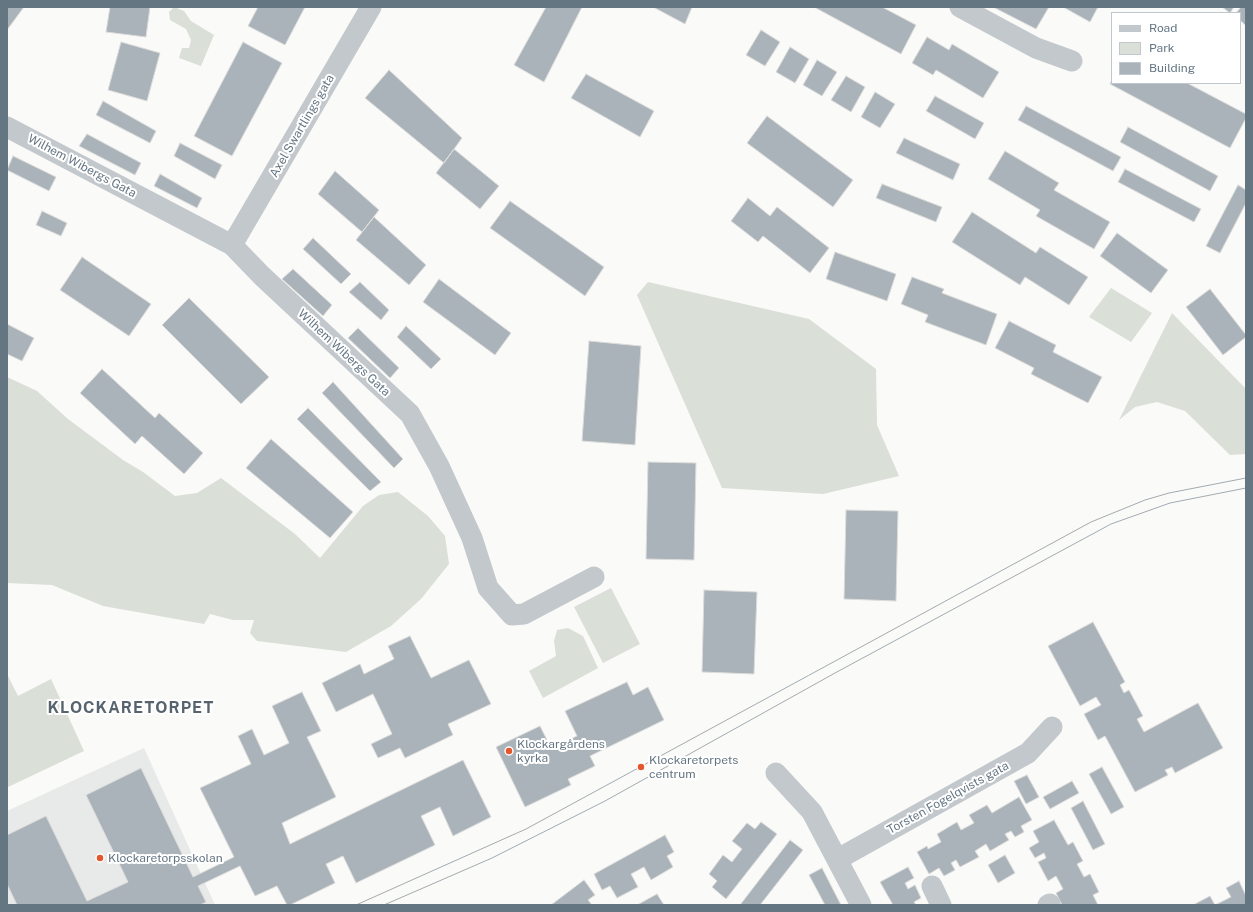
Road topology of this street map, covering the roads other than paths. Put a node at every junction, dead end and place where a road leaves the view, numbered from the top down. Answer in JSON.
{"nodes":[{"id":1,"x":371,"y":7,"type":"edge"},
{"id":2,"x":960,"y":7,"type":"edge"},
{"id":3,"x":1072,"y":61,"type":"dead end"},
{"id":4,"x":7,"y":127,"type":"edge"},
{"id":5,"x":232,"y":245,"type":"junction"},
{"id":6,"x":594,"y":576,"type":"dead end"},
{"id":7,"x":1052,"y":727,"type":"dead end"},
{"id":8,"x":776,"y":773,"type":"dead end"},
{"id":9,"x":838,"y":859,"type":"junction"},
{"id":10,"x":932,"y":886,"type":"dead end"},
{"id":11,"x":861,"y":905,"type":"edge"},
{"id":12,"x":941,"y":905,"type":"edge"}],
"edges":[{"from":1,"to":5,"type":"street","name":"Axel Swartlings gata"},
{"from":2,"to":3,"type":"street"},
{"from":4,"to":5,"type":"street","name":"Wilhem Wibergs Gata"},
{"from":5,"to":6,"type":"street","name":"Wilhem Wibergs Gata"},
{"from":7,"to":9,"type":"street","name":"Torsten Fogelqvists gata"},
{"from":8,"to":9,"type":"street"},
{"from":9,"to":11,"type":"street"},
{"from":10,"to":12,"type":"street"}]}
